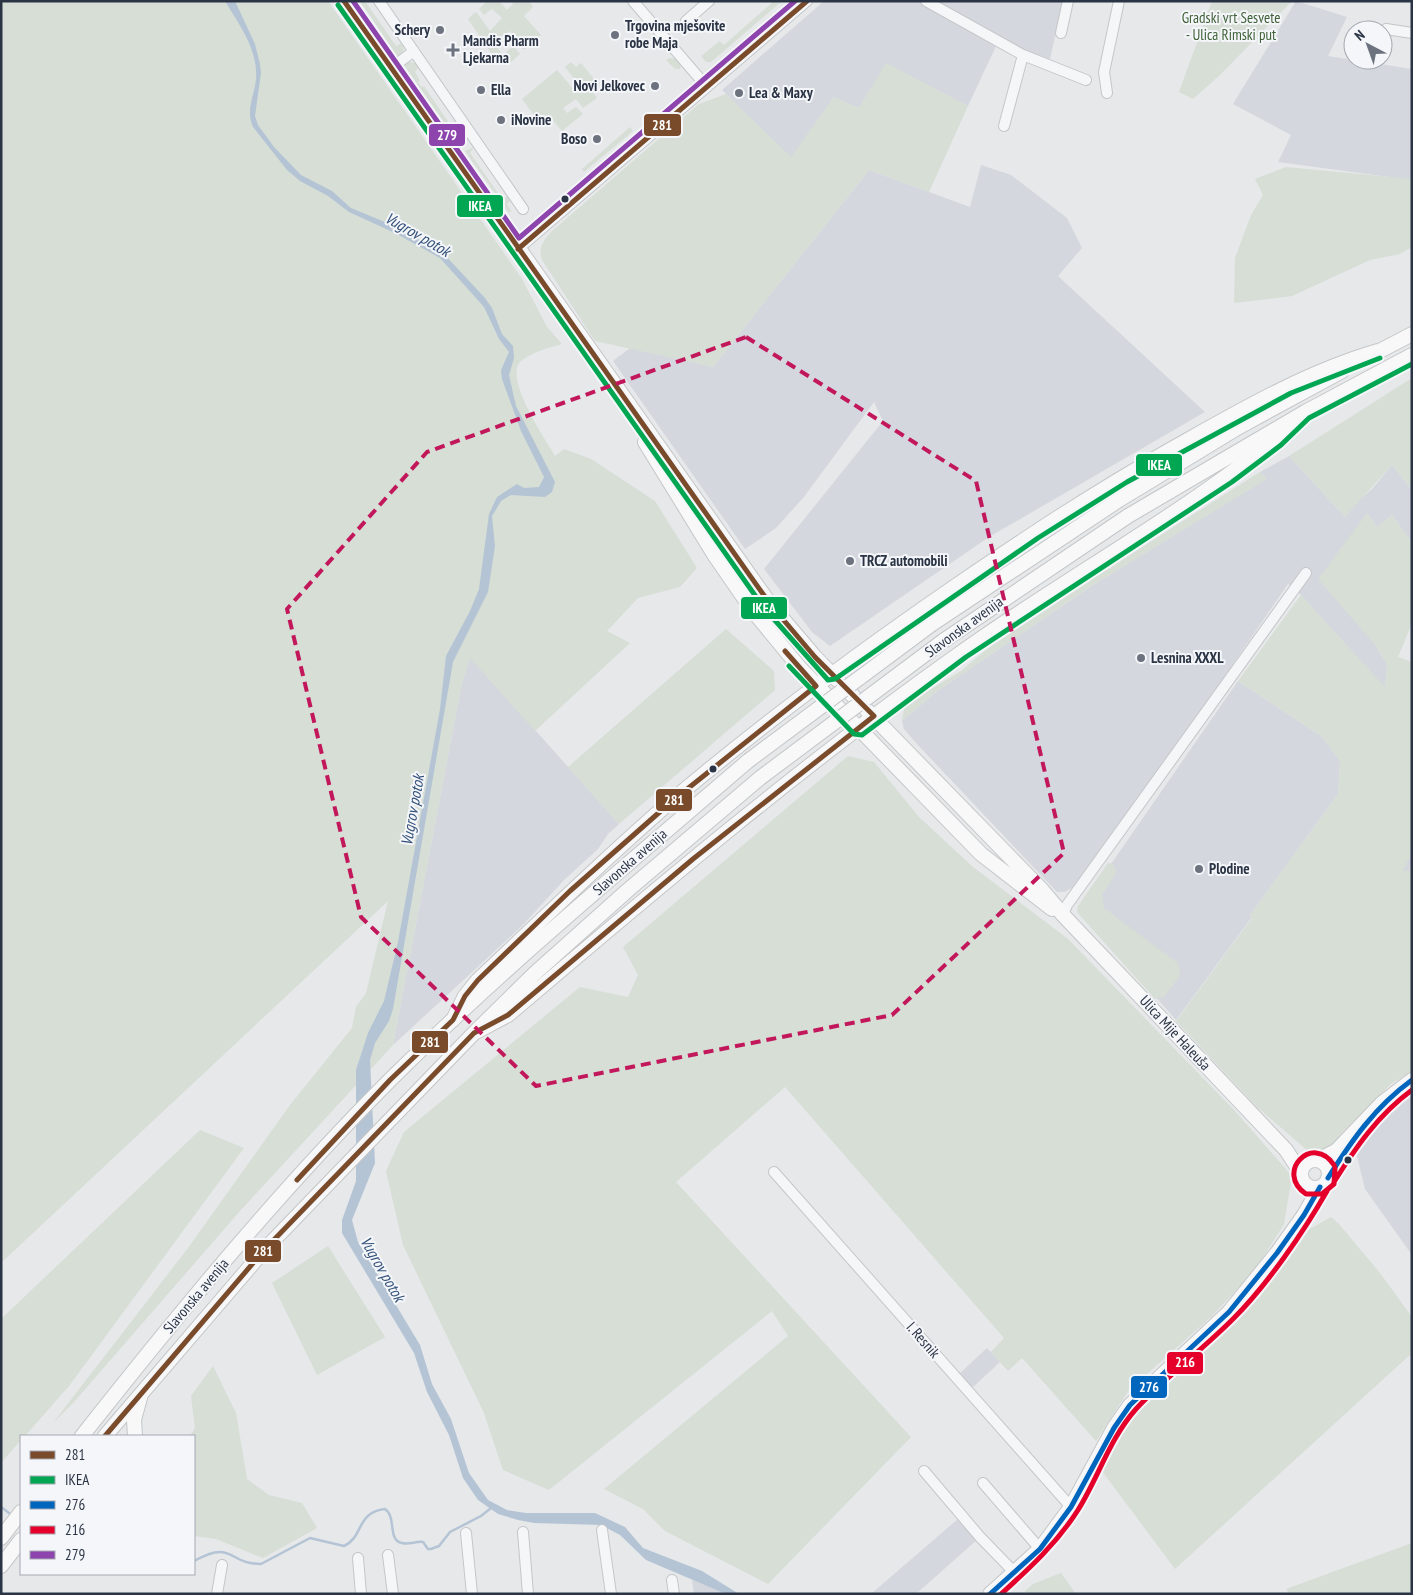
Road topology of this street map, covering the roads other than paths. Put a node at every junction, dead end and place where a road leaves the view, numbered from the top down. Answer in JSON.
{"nodes":[{"id":1,"x":344,"y":1,"type":"edge"},
{"id":2,"x":379,"y":1,"type":"edge"},
{"id":3,"x":633,"y":1,"type":"edge"},
{"id":4,"x":709,"y":1,"type":"edge"},
{"id":5,"x":807,"y":1,"type":"edge"},
{"id":6,"x":926,"y":1,"type":"edge"},
{"id":7,"x":1068,"y":1,"type":"edge"},
{"id":8,"x":1118,"y":1,"type":"edge"},
{"id":9,"x":686,"y":21,"type":"dead end"},
{"id":10,"x":1393,"y":30,"type":"edge"},
{"id":11,"x":1061,"y":33,"type":"dead end"},
{"id":12,"x":1412,"y":33,"type":"edge"},
{"id":13,"x":414,"y":51,"type":"junction"},
{"id":14,"x":1023,"y":55,"type":"junction"},
{"id":15,"x":390,"y":69,"type":"junction"},
{"id":16,"x":1086,"y":80,"type":"dead end"},
{"id":17,"x":707,"y":87,"type":"junction"},
{"id":18,"x":1107,"y":93,"type":"dead end"},
{"id":19,"x":1004,"y":126,"type":"dead end"},
{"id":20,"x":523,"y":209,"type":"dead end"},
{"id":21,"x":518,"y":249,"type":"junction"},
{"id":22,"x":1412,"y":334,"type":"edge"},
{"id":23,"x":1378,"y":351,"type":"junction"},
{"id":24,"x":1412,"y":355,"type":"edge"},
{"id":25,"x":629,"y":408,"type":"junction"},
{"id":26,"x":1305,"y":412,"type":"junction"},
{"id":27,"x":1306,"y":573,"type":"dead end"},
{"id":28,"x":831,"y":673,"type":"junction"},
{"id":29,"x":816,"y":686,"type":"junction"},
{"id":30,"x":874,"y":716,"type":"junction"},
{"id":31,"x":859,"y":728,"type":"junction"},
{"id":32,"x":1063,"y":915,"type":"junction"},
{"id":33,"x":452,"y":1020,"type":"junction"},
{"id":34,"x":474,"y":1033,"type":"junction"},
{"id":35,"x":1412,"y":1080,"type":"edge"},
{"id":36,"x":1360,"y":1126,"type":"junction"},
{"id":37,"x":1286,"y":1150,"type":"junction"},
{"id":38,"x":1316,"y":1160,"type":"junction"},
{"id":39,"x":774,"y":1172,"type":"dead end"},
{"id":40,"x":1303,"y":1178,"type":"junction"},
{"id":41,"x":1324,"y":1182,"type":"junction"},
{"id":42,"x":1292,"y":1232,"type":"junction"},
{"id":43,"x":140,"y":1394,"type":"junction"},
{"id":44,"x":83,"y":1435,"type":"edge"},
{"id":45,"x":106,"y":1435,"type":"edge"},
{"id":46,"x":135,"y":1435,"type":"edge"},
{"id":47,"x":924,"y":1471,"type":"dead end"},
{"id":48,"x":983,"y":1483,"type":"dead end"},
{"id":49,"x":1071,"y":1507,"type":"junction"},
{"id":50,"x":20,"y":1513,"type":"edge"},
{"id":51,"x":602,"y":1530,"type":"dead end"},
{"id":52,"x":522,"y":1532,"type":"dead end"},
{"id":53,"x":466,"y":1533,"type":"dead end"},
{"id":54,"x":1,"y":1538,"type":"edge"},
{"id":55,"x":20,"y":1541,"type":"edge"},
{"id":56,"x":1040,"y":1549,"type":"junction"},
{"id":57,"x":388,"y":1555,"type":"dead end"},
{"id":58,"x":358,"y":1558,"type":"dead end"},
{"id":59,"x":222,"y":1565,"type":"dead end"},
{"id":60,"x":1,"y":1566,"type":"edge"},
{"id":61,"x":1015,"y":1573,"type":"junction"},
{"id":62,"x":672,"y":1580,"type":"dead end"},
{"id":63,"x":217,"y":1594,"type":"edge"},
{"id":64,"x":361,"y":1594,"type":"edge"},
{"id":65,"x":393,"y":1594,"type":"edge"},
{"id":66,"x":472,"y":1594,"type":"edge"},
{"id":67,"x":528,"y":1594,"type":"edge"},
{"id":68,"x":611,"y":1594,"type":"edge"},
{"id":69,"x":674,"y":1594,"type":"edge"},
{"id":70,"x":990,"y":1594,"type":"edge"}],
"edges":[{"from":1,"to":15,"type":"main road"},
{"from":2,"to":13,"type":"street"},
{"from":3,"to":17,"type":"street"},
{"from":4,"to":9,"type":"street"},
{"from":5,"to":17,"type":"street"},
{"from":6,"to":14,"type":"street"},
{"from":7,"to":11,"type":"street"},
{"from":8,"to":18,"type":"street"},
{"from":10,"to":12,"type":"street"},
{"from":13,"to":15,"type":"street"},
{"from":13,"to":20,"type":"street"},
{"from":14,"to":16,"type":"street"},
{"from":14,"to":19,"type":"street"},
{"from":15,"to":21,"type":"main road"},
{"from":17,"to":21,"type":"street"},
{"from":21,"to":25,"type":"main road"},
{"from":22,"to":23,"type":"main road","name":"Slavonska avenija"},
{"from":23,"to":28,"type":"main road"},
{"from":23,"to":33,"type":"main road","name":"Slavonska avenija","bridge":true},
{"from":24,"to":26,"type":"main road","name":"Slavonska avenija"},
{"from":25,"to":28,"type":"main road","name":"Ulica Mije Haleuša"},
{"from":25,"to":29,"type":"main road","name":"Ulica Mije Haleuša"},
{"from":26,"to":30,"type":"main road"},
{"from":26,"to":34,"type":"main road","name":"Slavonska avenija","bridge":true},
{"from":27,"to":32,"type":"street"},
{"from":28,"to":29,"type":"main road"},
{"from":28,"to":30,"type":"main road","name":"Ulica Mije Haleuša"},
{"from":29,"to":31,"type":"main road","name":"Ulica Mije Haleuša"},
{"from":29,"to":33,"type":"main road"},
{"from":30,"to":31,"type":"main road"},
{"from":30,"to":32,"type":"main road","name":"Ulica Mije Haleuša"},
{"from":31,"to":32,"type":"main road","name":"Ulica Mije Haleuša"},
{"from":31,"to":34,"type":"main road"},
{"from":32,"to":37,"type":"main road","name":"Ulica Mije Haleuša"},
{"from":33,"to":44,"type":"main road","name":"Slavonska avenija"},
{"from":34,"to":43,"type":"main road","name":"Slavonska avenija"},
{"from":35,"to":36,"type":"main road"},
{"from":36,"to":38,"type":"main road"},
{"from":36,"to":41,"type":"main road"},
{"from":37,"to":38,"type":"main road","name":"Ulica Mije Haleuša"},
{"from":37,"to":40,"type":"main road","name":"Ulica Mije Haleuša"},
{"from":38,"to":40,"type":"main road"},
{"from":38,"to":41,"type":"main road"},
{"from":39,"to":49,"type":"street","name":"I. Resnik"},
{"from":40,"to":41,"type":"main road"},
{"from":40,"to":42,"type":"main road"},
{"from":41,"to":42,"type":"main road"},
{"from":42,"to":49,"type":"main road"},
{"from":43,"to":45,"type":"main road","name":"Slavonska avenija"},
{"from":43,"to":46,"type":"main road"},
{"from":47,"to":61,"type":"street"},
{"from":48,"to":56,"type":"street"},
{"from":49,"to":56,"type":"main road"},
{"from":50,"to":54,"type":"main road"},
{"from":51,"to":68,"type":"street"},
{"from":52,"to":67,"type":"street"},
{"from":53,"to":66,"type":"street"},
{"from":55,"to":60,"type":"main road"},
{"from":56,"to":61,"type":"main road"},
{"from":57,"to":65,"type":"street"},
{"from":58,"to":64,"type":"street"},
{"from":59,"to":63,"type":"street"},
{"from":61,"to":70,"type":"main road"},
{"from":62,"to":69,"type":"street"}]}
